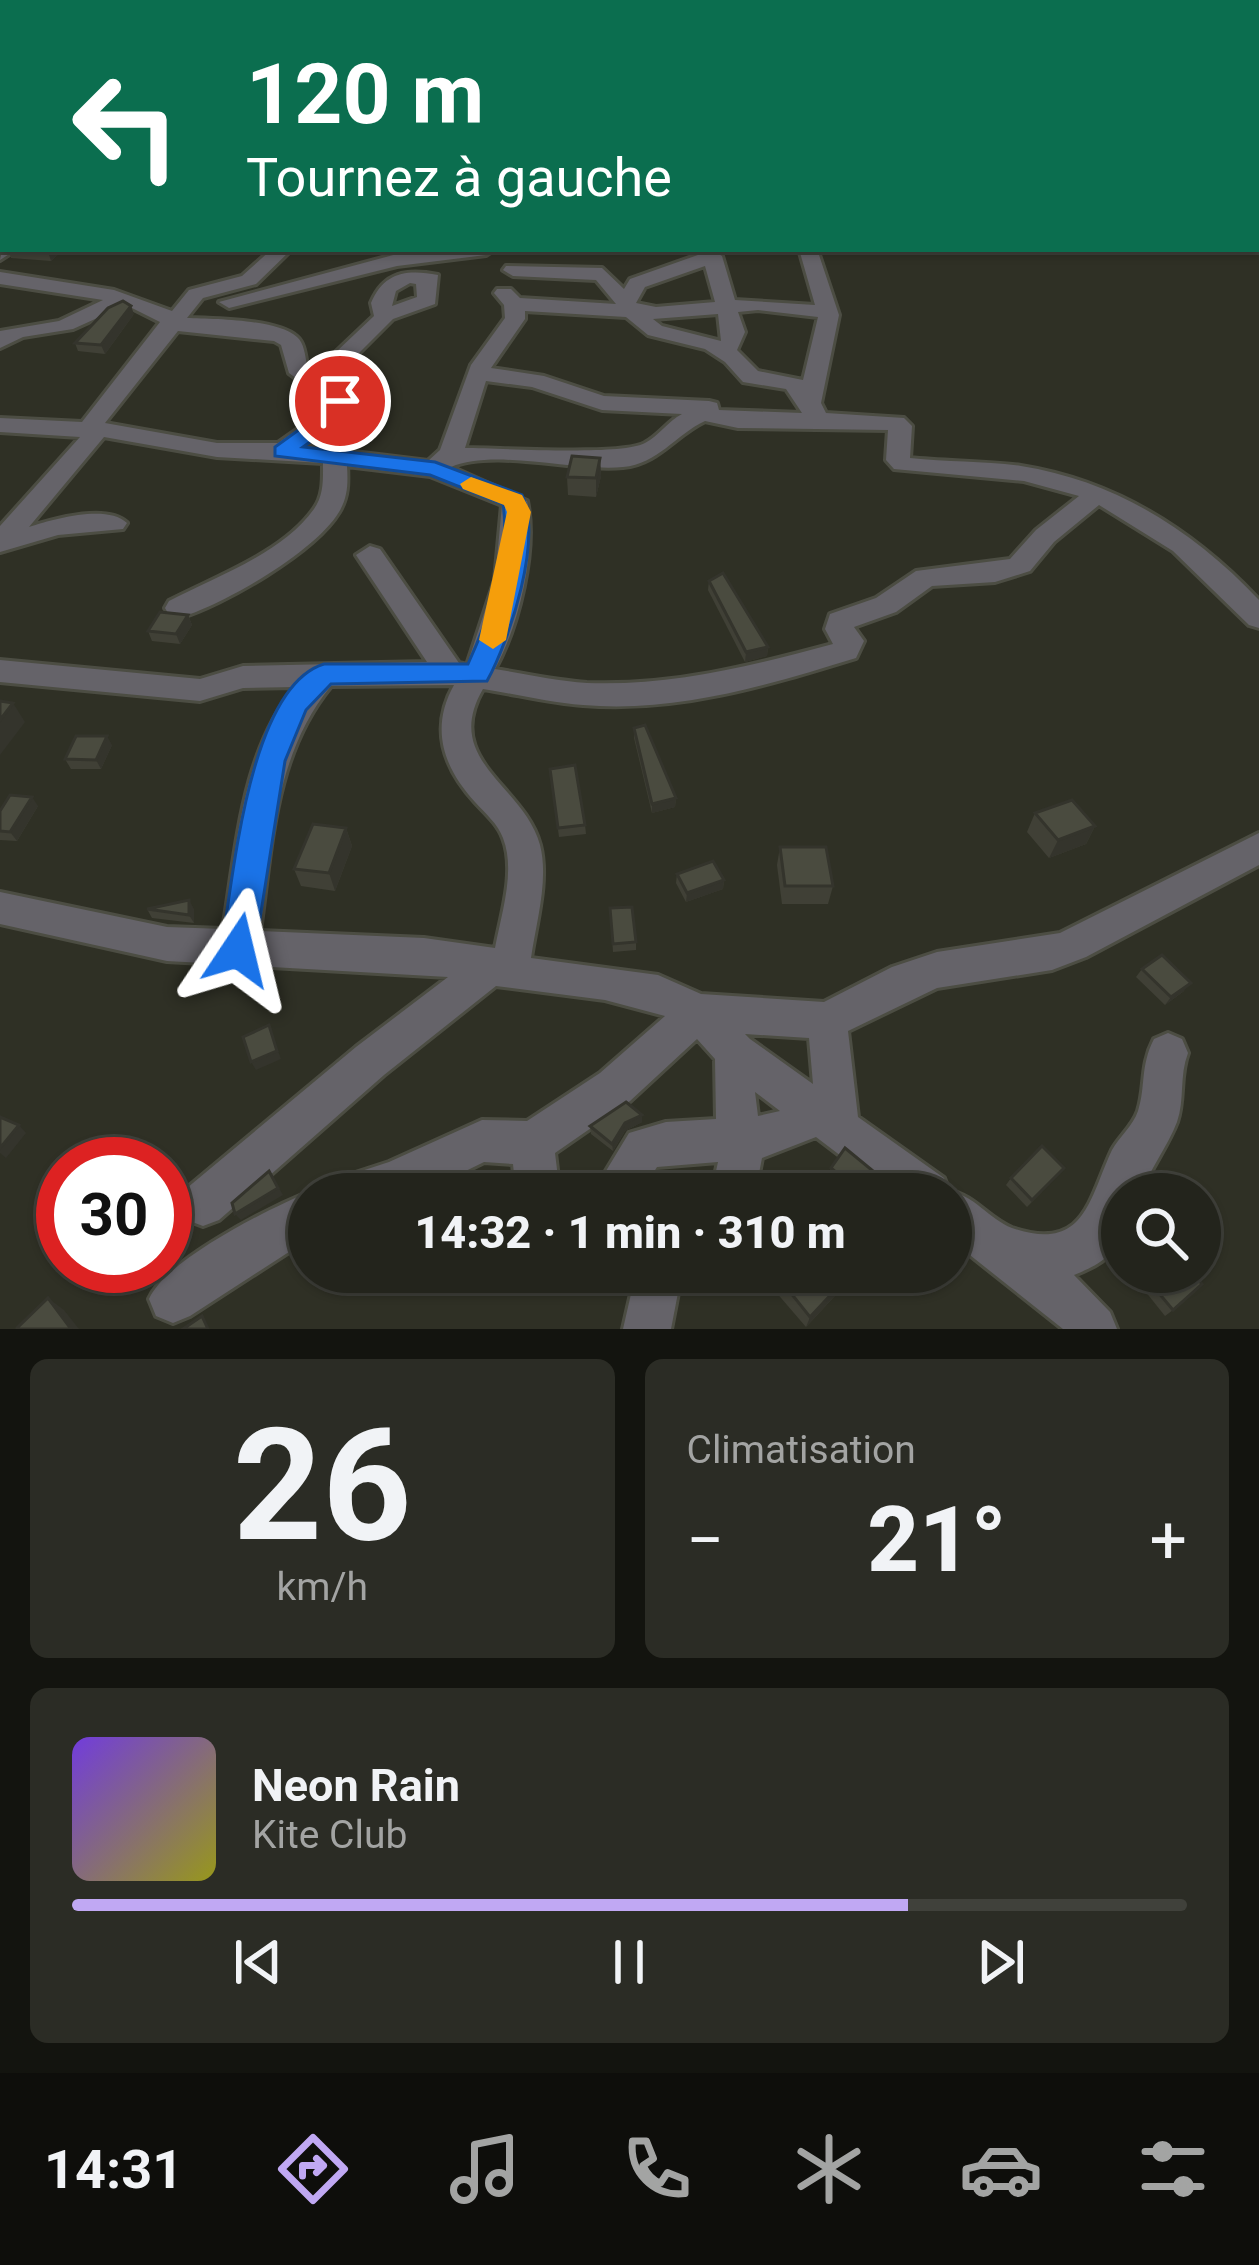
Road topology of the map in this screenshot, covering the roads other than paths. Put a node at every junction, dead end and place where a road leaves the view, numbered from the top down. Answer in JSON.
{"nodes":[{"id":1,"x":280,"y":252,"type":"edge"},
{"id":2,"x":438,"y":252,"type":"edge"},
{"id":3,"x":809,"y":252,"type":"edge"},
{"id":4,"x":389,"y":255,"type":"edge"},
{"id":5,"x":497,"y":268,"type":"edge"},
{"id":6,"x":0,"y":278,"type":"edge"},
{"id":7,"x":123,"y":300,"type":"junction"},
{"id":8,"x":514,"y":304,"type":"junction"},
{"id":9,"x":728,"y":305,"type":"junction"},
{"id":10,"x":630,"y":308,"type":"junction"},
{"id":11,"x":828,"y":314,"type":"junction"},
{"id":12,"x":385,"y":315,"type":"dead end"},
{"id":13,"x":173,"y":318,"type":"junction"},
{"id":14,"x":0,"y":342,"type":"edge"},
{"id":15,"x":721,"y":349,"type":"junction"},
{"id":16,"x":479,"y":373,"type":"junction"},
{"id":17,"x":751,"y":376,"type":"junction"},
{"id":18,"x":319,"y":380,"type":"junction"},
{"id":19,"x":715,"y":412,"type":"junction"},
{"id":20,"x":813,"y":412,"type":"junction"},
{"id":21,"x":778,"y":420,"type":"junction"},
{"id":22,"x":0,"y":425,"type":"edge"},
{"id":23,"x":89,"y":428,"type":"junction"},
{"id":24,"x":283,"y":451,"type":"junction"},
{"id":25,"x":335,"y":457,"type":"junction"},
{"id":26,"x":443,"y":462,"type":"junction"},
{"id":27,"x":1095,"y":496,"type":"junction"},
{"id":28,"x":114,"y":523,"type":"dead end"},
{"id":29,"x":0,"y":544,"type":"edge"},
{"id":30,"x":370,"y":555,"type":"dead end"},
{"id":31,"x":179,"y":608,"type":"dead end"},
{"id":32,"x":1259,"y":618,"type":"edge"},
{"id":33,"x":0,"y":671,"type":"edge"},
{"id":34,"x":464,"y":673,"type":"junction"},
{"id":35,"x":324,"y":674,"type":"junction"},
{"id":36,"x":1259,"y":848,"type":"edge"},
{"id":37,"x":0,"y":908,"type":"edge"},
{"id":38,"x":238,"y":950,"type":"junction"},
{"id":39,"x":502,"y":967,"type":"junction"},
{"id":40,"x":698,"y":1012,"type":"junction"},
{"id":41,"x":827,"y":1021,"type":"junction"},
{"id":42,"x":736,"y":1052,"type":"junction"},
{"id":43,"x":1168,"y":1052,"type":"dead end"},
{"id":44,"x":827,"y":1120,"type":"junction"},
{"id":45,"x":739,"y":1142,"type":"junction"},
{"id":46,"x":532,"y":1143,"type":"junction"},
{"id":47,"x":415,"y":1173,"type":"edge"},
{"id":48,"x":536,"y":1173,"type":"edge"},
{"id":49,"x":628,"y":1173,"type":"edge"},
{"id":50,"x":740,"y":1173,"type":"edge"},
{"id":51,"x":899,"y":1173,"type":"edge"},
{"id":52,"x":203,"y":1204,"type":"dead end"},
{"id":53,"x":288,"y":1226,"type":"edge"},
{"id":54,"x":972,"y":1228,"type":"edge"},
{"id":55,"x":998,"y":1248,"type":"junction"},
{"id":56,"x":655,"y":1293,"type":"edge"},
{"id":57,"x":173,"y":1299,"type":"dead end"},
{"id":58,"x":647,"y":1329,"type":"edge"},
{"id":59,"x":1093,"y":1329,"type":"edge"}],
"edges":[{"from":1,"to":13,"type":"street"},
{"from":2,"to":4,"type":"street"},
{"from":3,"to":11,"type":"street"},
{"from":4,"to":5,"type":"street"},
{"from":4,"to":13,"type":"street"},
{"from":5,"to":8,"type":"street"},
{"from":5,"to":10,"type":"street"},
{"from":6,"to":7,"type":"street"},
{"from":7,"to":13,"type":"street"},
{"from":7,"to":14,"type":"street"},
{"from":8,"to":10,"type":"street"},
{"from":8,"to":16,"type":"street"},
{"from":9,"to":10,"type":"street"},
{"from":9,"to":10,"type":"street"},
{"from":9,"to":11,"type":"street"},
{"from":9,"to":15,"type":"street"},
{"from":10,"to":15,"type":"street"},
{"from":11,"to":20,"type":"street"},
{"from":12,"to":18,"type":"street"},
{"from":13,"to":18,"type":"street"},
{"from":13,"to":23,"type":"street"},
{"from":15,"to":17,"type":"street"},
{"from":16,"to":19,"type":"street"},
{"from":16,"to":26,"type":"street"},
{"from":17,"to":20,"type":"street"},
{"from":17,"to":21,"type":"street"},
{"from":18,"to":24,"type":"street"},
{"from":19,"to":21,"type":"street"},
{"from":19,"to":26,"type":"street"},
{"from":20,"to":21,"type":"street"},
{"from":20,"to":27,"type":"street"},
{"from":22,"to":23,"type":"street"},
{"from":23,"to":24,"type":"street"},
{"from":23,"to":29,"type":"street"},
{"from":24,"to":25,"type":"street"},
{"from":25,"to":26,"type":"street"},
{"from":25,"to":31,"type":"street"},
{"from":26,"to":34,"type":"street"},
{"from":27,"to":32,"type":"street"},
{"from":27,"to":34,"type":"street"},
{"from":28,"to":29,"type":"street"},
{"from":30,"to":34,"type":"street"},
{"from":33,"to":35,"type":"street"},
{"from":34,"to":35,"type":"street"},
{"from":34,"to":39,"type":"street"},
{"from":35,"to":38,"type":"street"},
{"from":36,"to":41,"type":"street"},
{"from":37,"to":38,"type":"street"},
{"from":38,"to":39,"type":"street"},
{"from":39,"to":40,"type":"street"},
{"from":39,"to":52,"type":"street"},
{"from":40,"to":41,"type":"street"},
{"from":40,"to":42,"type":"street"},
{"from":40,"to":46,"type":"street"},
{"from":41,"to":44,"type":"street"},
{"from":42,"to":44,"type":"street"},
{"from":42,"to":45,"type":"street"},
{"from":43,"to":55,"type":"street"},
{"from":44,"to":45,"type":"street"},
{"from":44,"to":51,"type":"street"},
{"from":45,"to":49,"type":"street"},
{"from":45,"to":50,"type":"street"},
{"from":46,"to":47,"type":"street"},
{"from":46,"to":48,"type":"street"},
{"from":53,"to":57,"type":"street"},
{"from":54,"to":55,"type":"street"},
{"from":55,"to":59,"type":"street"},
{"from":56,"to":58,"type":"street"}]}
